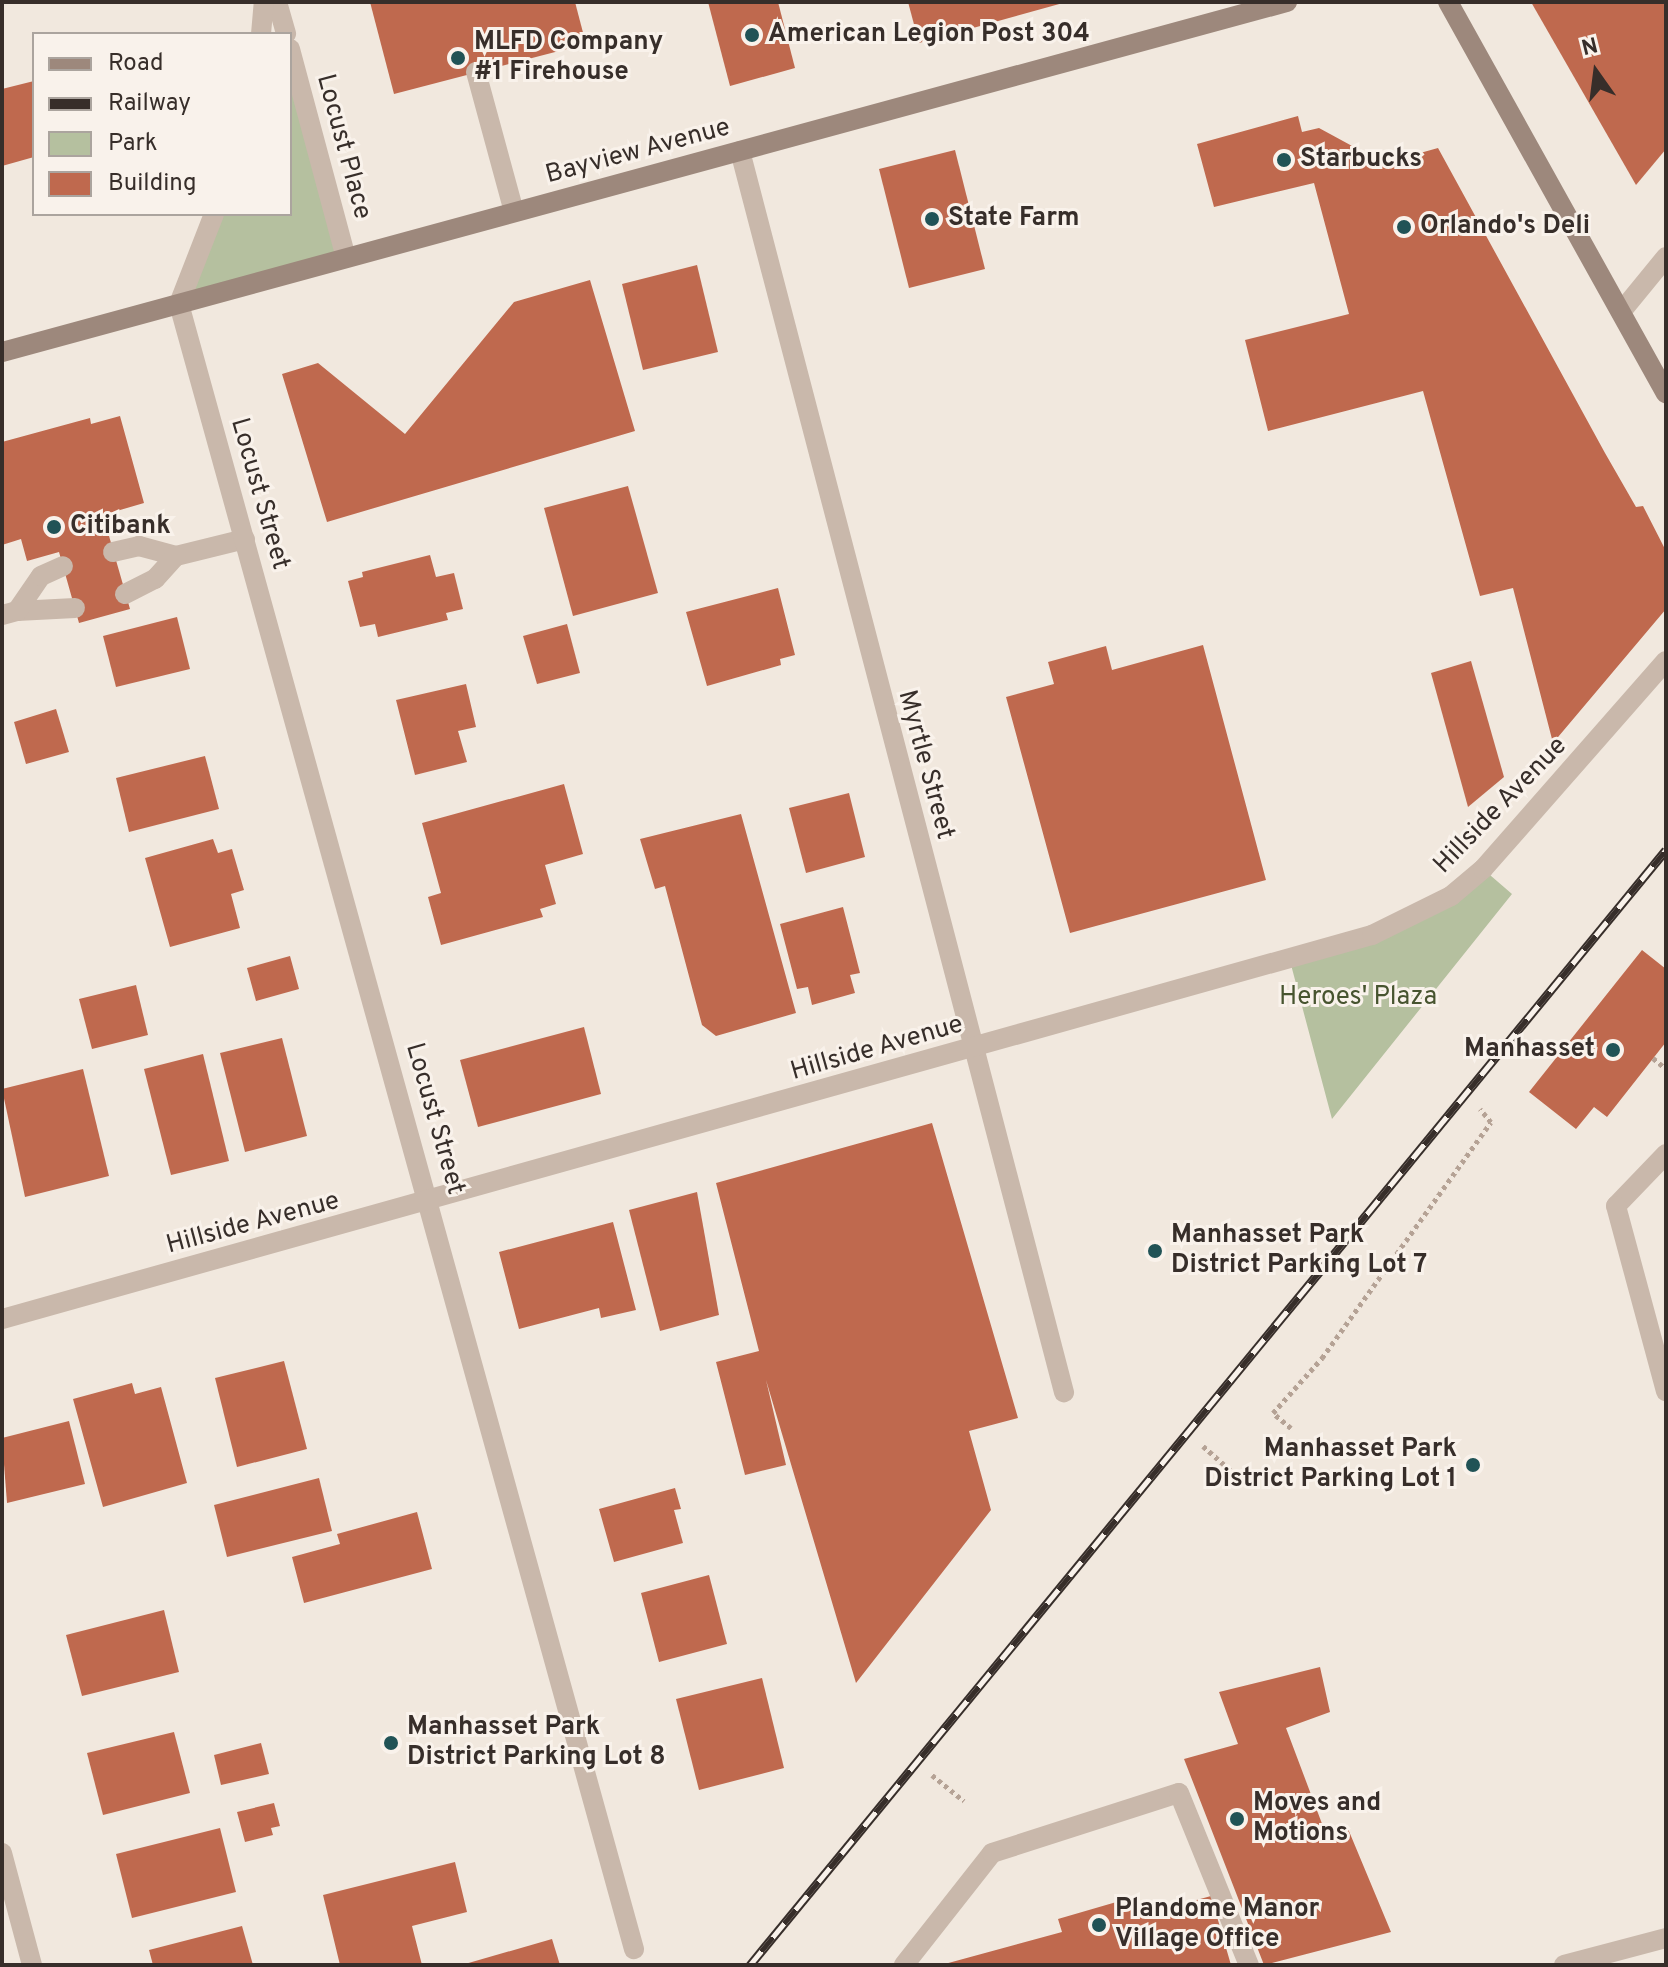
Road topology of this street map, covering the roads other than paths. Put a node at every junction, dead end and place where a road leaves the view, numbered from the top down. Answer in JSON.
{"nodes":[{"id":1,"x":264,"y":2,"type":"edge"},
{"id":2,"x":277,"y":2,"type":"edge"},
{"id":3,"x":1287,"y":2,"type":"edge"},
{"id":4,"x":1448,"y":2,"type":"edge"},
{"id":5,"x":261,"y":32,"type":"edge"},
{"id":6,"x":285,"y":32,"type":"edge"},
{"id":7,"x":292,"y":56,"type":"edge"},
{"id":8,"x":476,"y":72,"type":"dead end"},
{"id":9,"x":740,"y":151,"type":"junction"},
{"id":10,"x":514,"y":212,"type":"junction"},
{"id":11,"x":213,"y":216,"type":"edge"},
{"id":12,"x":1666,"y":257,"type":"edge"},
{"id":13,"x":346,"y":258,"type":"junction"},
{"id":14,"x":179,"y":304,"type":"junction"},
{"id":15,"x":1621,"y":312,"type":"junction"},
{"id":16,"x":2,"y":352,"type":"edge"},
{"id":17,"x":1666,"y":393,"type":"edge"},
{"id":18,"x":245,"y":539,"type":"junction"},
{"id":19,"x":113,"y":552,"type":"dead end"},
{"id":20,"x":176,"y":556,"type":"junction"},
{"id":21,"x":63,"y":566,"type":"dead end"},
{"id":22,"x":125,"y":594,"type":"dead end"},
{"id":23,"x":75,"y":608,"type":"dead end"},
{"id":24,"x":9,"y":613,"type":"edge"},
{"id":25,"x":1666,"y":661,"type":"edge"},
{"id":26,"x":972,"y":1049,"type":"junction"},
{"id":27,"x":1666,"y":1154,"type":"edge"},
{"id":28,"x":430,"y":1203,"type":"junction"},
{"id":29,"x":2,"y":1319,"type":"edge"},
{"id":30,"x":1666,"y":1391,"type":"edge"},
{"id":31,"x":1064,"y":1392,"type":"dead end"},
{"id":32,"x":2,"y":1853,"type":"edge"},
{"id":33,"x":1666,"y":1938,"type":"edge"},
{"id":34,"x":634,"y":1949,"type":"dead end"},
{"id":35,"x":32,"y":1965,"type":"edge"},
{"id":36,"x":904,"y":1965,"type":"edge"},
{"id":37,"x":1249,"y":1965,"type":"edge"},
{"id":38,"x":1564,"y":1965,"type":"edge"}],
"edges":[{"from":1,"to":5,"type":"street"},
{"from":2,"to":6,"type":"street"},
{"from":3,"to":9,"type":"street","name":"Bayview Avenue"},
{"from":4,"to":15,"type":"street"},
{"from":7,"to":13,"type":"street","name":"Locust Place"},
{"from":8,"to":10,"type":"street"},
{"from":9,"to":10,"type":"street","name":"Bayview Avenue"},
{"from":9,"to":26,"type":"street","name":"Myrtle Street"},
{"from":10,"to":13,"type":"street","name":"Bayview Avenue"},
{"from":11,"to":14,"type":"street"},
{"from":12,"to":15,"type":"street"},
{"from":13,"to":14,"type":"street","name":"Bayview Avenue"},
{"from":14,"to":16,"type":"street","name":"Bayview Avenue"},
{"from":14,"to":18,"type":"street","name":"Locust Street"},
{"from":15,"to":17,"type":"street"},
{"from":18,"to":20,"type":"street"},
{"from":18,"to":28,"type":"street","name":"Locust Street"},
{"from":19,"to":20,"type":"street"},
{"from":20,"to":22,"type":"street"},
{"from":21,"to":24,"type":"street"},
{"from":23,"to":24,"type":"street"},
{"from":25,"to":26,"type":"street","name":"Hillside Avenue"},
{"from":26,"to":28,"type":"street","name":"Hillside Avenue"},
{"from":26,"to":31,"type":"street","name":"Myrtle Street"},
{"from":27,"to":30,"type":"street"},
{"from":28,"to":29,"type":"street","name":"Hillside Avenue"},
{"from":28,"to":34,"type":"street","name":"Locust Street"},
{"from":32,"to":35,"type":"street"},
{"from":33,"to":38,"type":"street"},
{"from":36,"to":37,"type":"street"}]}
